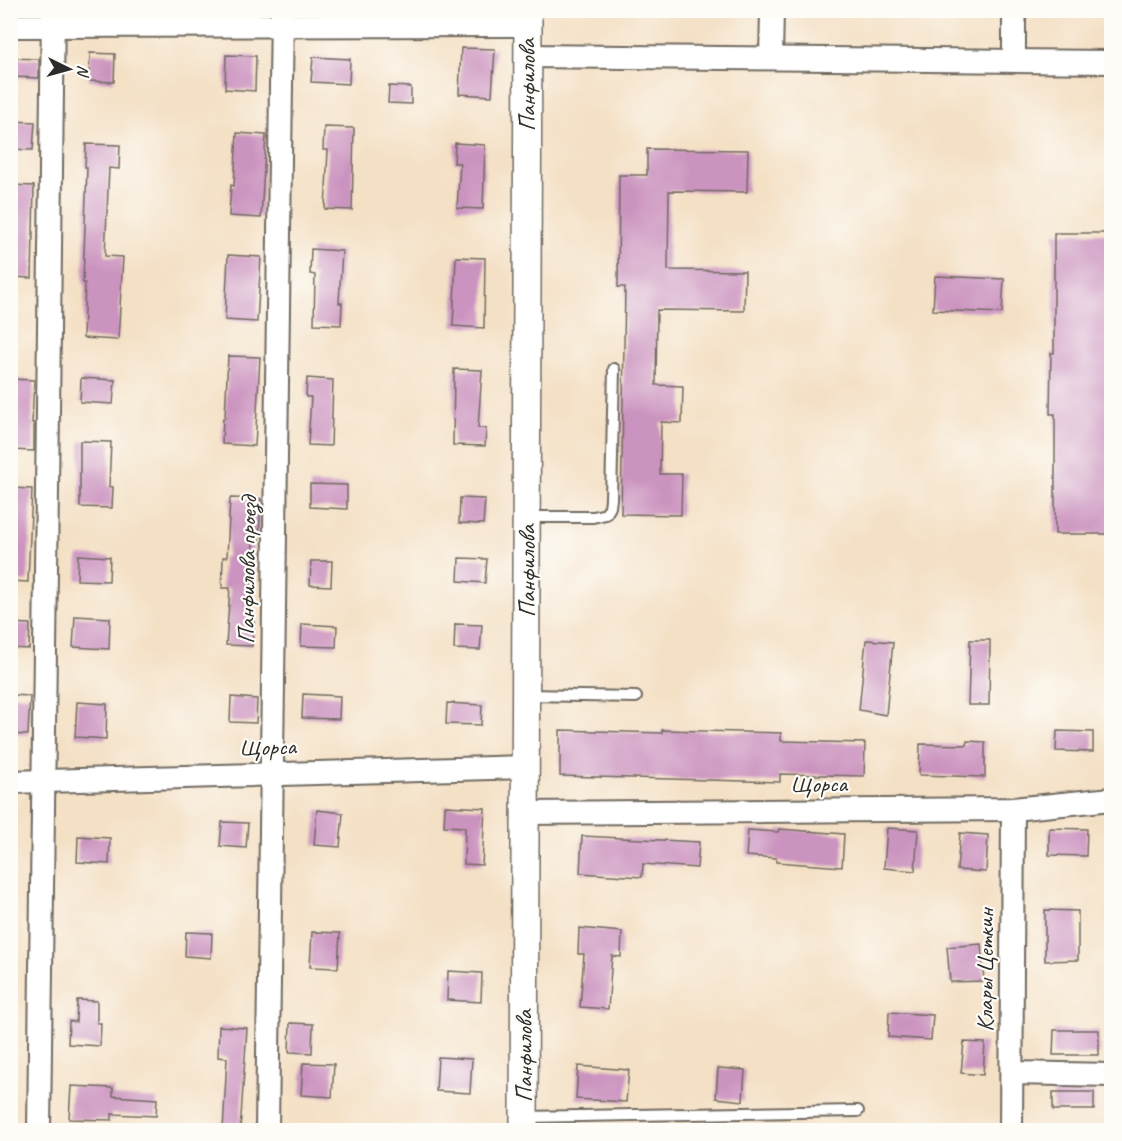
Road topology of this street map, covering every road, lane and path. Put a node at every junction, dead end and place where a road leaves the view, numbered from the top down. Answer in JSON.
{"nodes":[{"id":1,"x":772,"y":10,"type":"edge"},
{"id":2,"x":1014,"y":10,"type":"edge"},
{"id":3,"x":52,"y":18,"type":"edge"},
{"id":4,"x":282,"y":18,"type":"edge"},
{"id":5,"x":528,"y":18,"type":"edge"},
{"id":6,"x":10,"y":26,"type":"edge"},
{"id":7,"x":527,"y":56,"type":"junction"},
{"id":8,"x":771,"y":58,"type":"junction"},
{"id":9,"x":1014,"y":61,"type":"junction"},
{"id":10,"x":1112,"y":62,"type":"edge"},
{"id":11,"x":614,"y":369,"type":"dead end"},
{"id":12,"x":527,"y":517,"type":"junction"},
{"id":13,"x":526,"y":695,"type":"junction"},
{"id":14,"x":636,"y":697,"type":"dead end"},
{"id":15,"x":526,"y":766,"type":"junction"},
{"id":16,"x":272,"y":774,"type":"junction"},
{"id":17,"x":44,"y":781,"type":"junction"},
{"id":18,"x":10,"y":782,"type":"edge"},
{"id":19,"x":1112,"y":799,"type":"edge"},
{"id":20,"x":1013,"y":809,"type":"junction"},
{"id":21,"x":526,"y":813,"type":"junction"},
{"id":22,"x":1012,"y":1073,"type":"junction"},
{"id":23,"x":1112,"y":1076,"type":"edge"},
{"id":24,"x":858,"y":1111,"type":"dead end"},
{"id":25,"x":524,"y":1124,"type":"edge"},
{"id":26,"x":39,"y":1131,"type":"edge"},
{"id":27,"x":267,"y":1131,"type":"edge"},
{"id":28,"x":1011,"y":1131,"type":"edge"}],
"edges":[{"from":1,"to":8,"type":"street"},
{"from":2,"to":9,"type":"street"},
{"from":3,"to":4,"type":"street"},
{"from":3,"to":6,"type":"street"},
{"from":3,"to":17,"type":"street"},
{"from":4,"to":5,"type":"street"},
{"from":4,"to":16,"type":"street","name":"Панфилова проезд"},
{"from":5,"to":7,"type":"street","name":"Панфилова"},
{"from":7,"to":8,"type":"street"},
{"from":7,"to":12,"type":"street","name":"Панфилова"},
{"from":8,"to":9,"type":"street"},
{"from":9,"to":10,"type":"street"},
{"from":11,"to":12,"type":"lane"},
{"from":12,"to":13,"type":"street","name":"Панфилова"},
{"from":13,"to":14,"type":"lane"},
{"from":13,"to":15,"type":"street","name":"Панфилова"},
{"from":15,"to":16,"type":"street","name":"Щорса"},
{"from":15,"to":21,"type":"street","name":"Панфилова"},
{"from":16,"to":17,"type":"street","name":"Щорса"},
{"from":16,"to":27,"type":"street","name":"Панфилова проезд"},
{"from":17,"to":18,"type":"street","name":"Щорса"},
{"from":17,"to":26,"type":"street"},
{"from":19,"to":20,"type":"street","name":"Щорса"},
{"from":20,"to":21,"type":"street","name":"Щорса"},
{"from":20,"to":22,"type":"street","name":"Клары Цеткин"},
{"from":21,"to":25,"type":"street","name":"Панфилова"},
{"from":22,"to":23,"type":"street"},
{"from":22,"to":28,"type":"street","name":"Клары Цеткин"},
{"from":24,"to":25,"type":"lane"}]}
